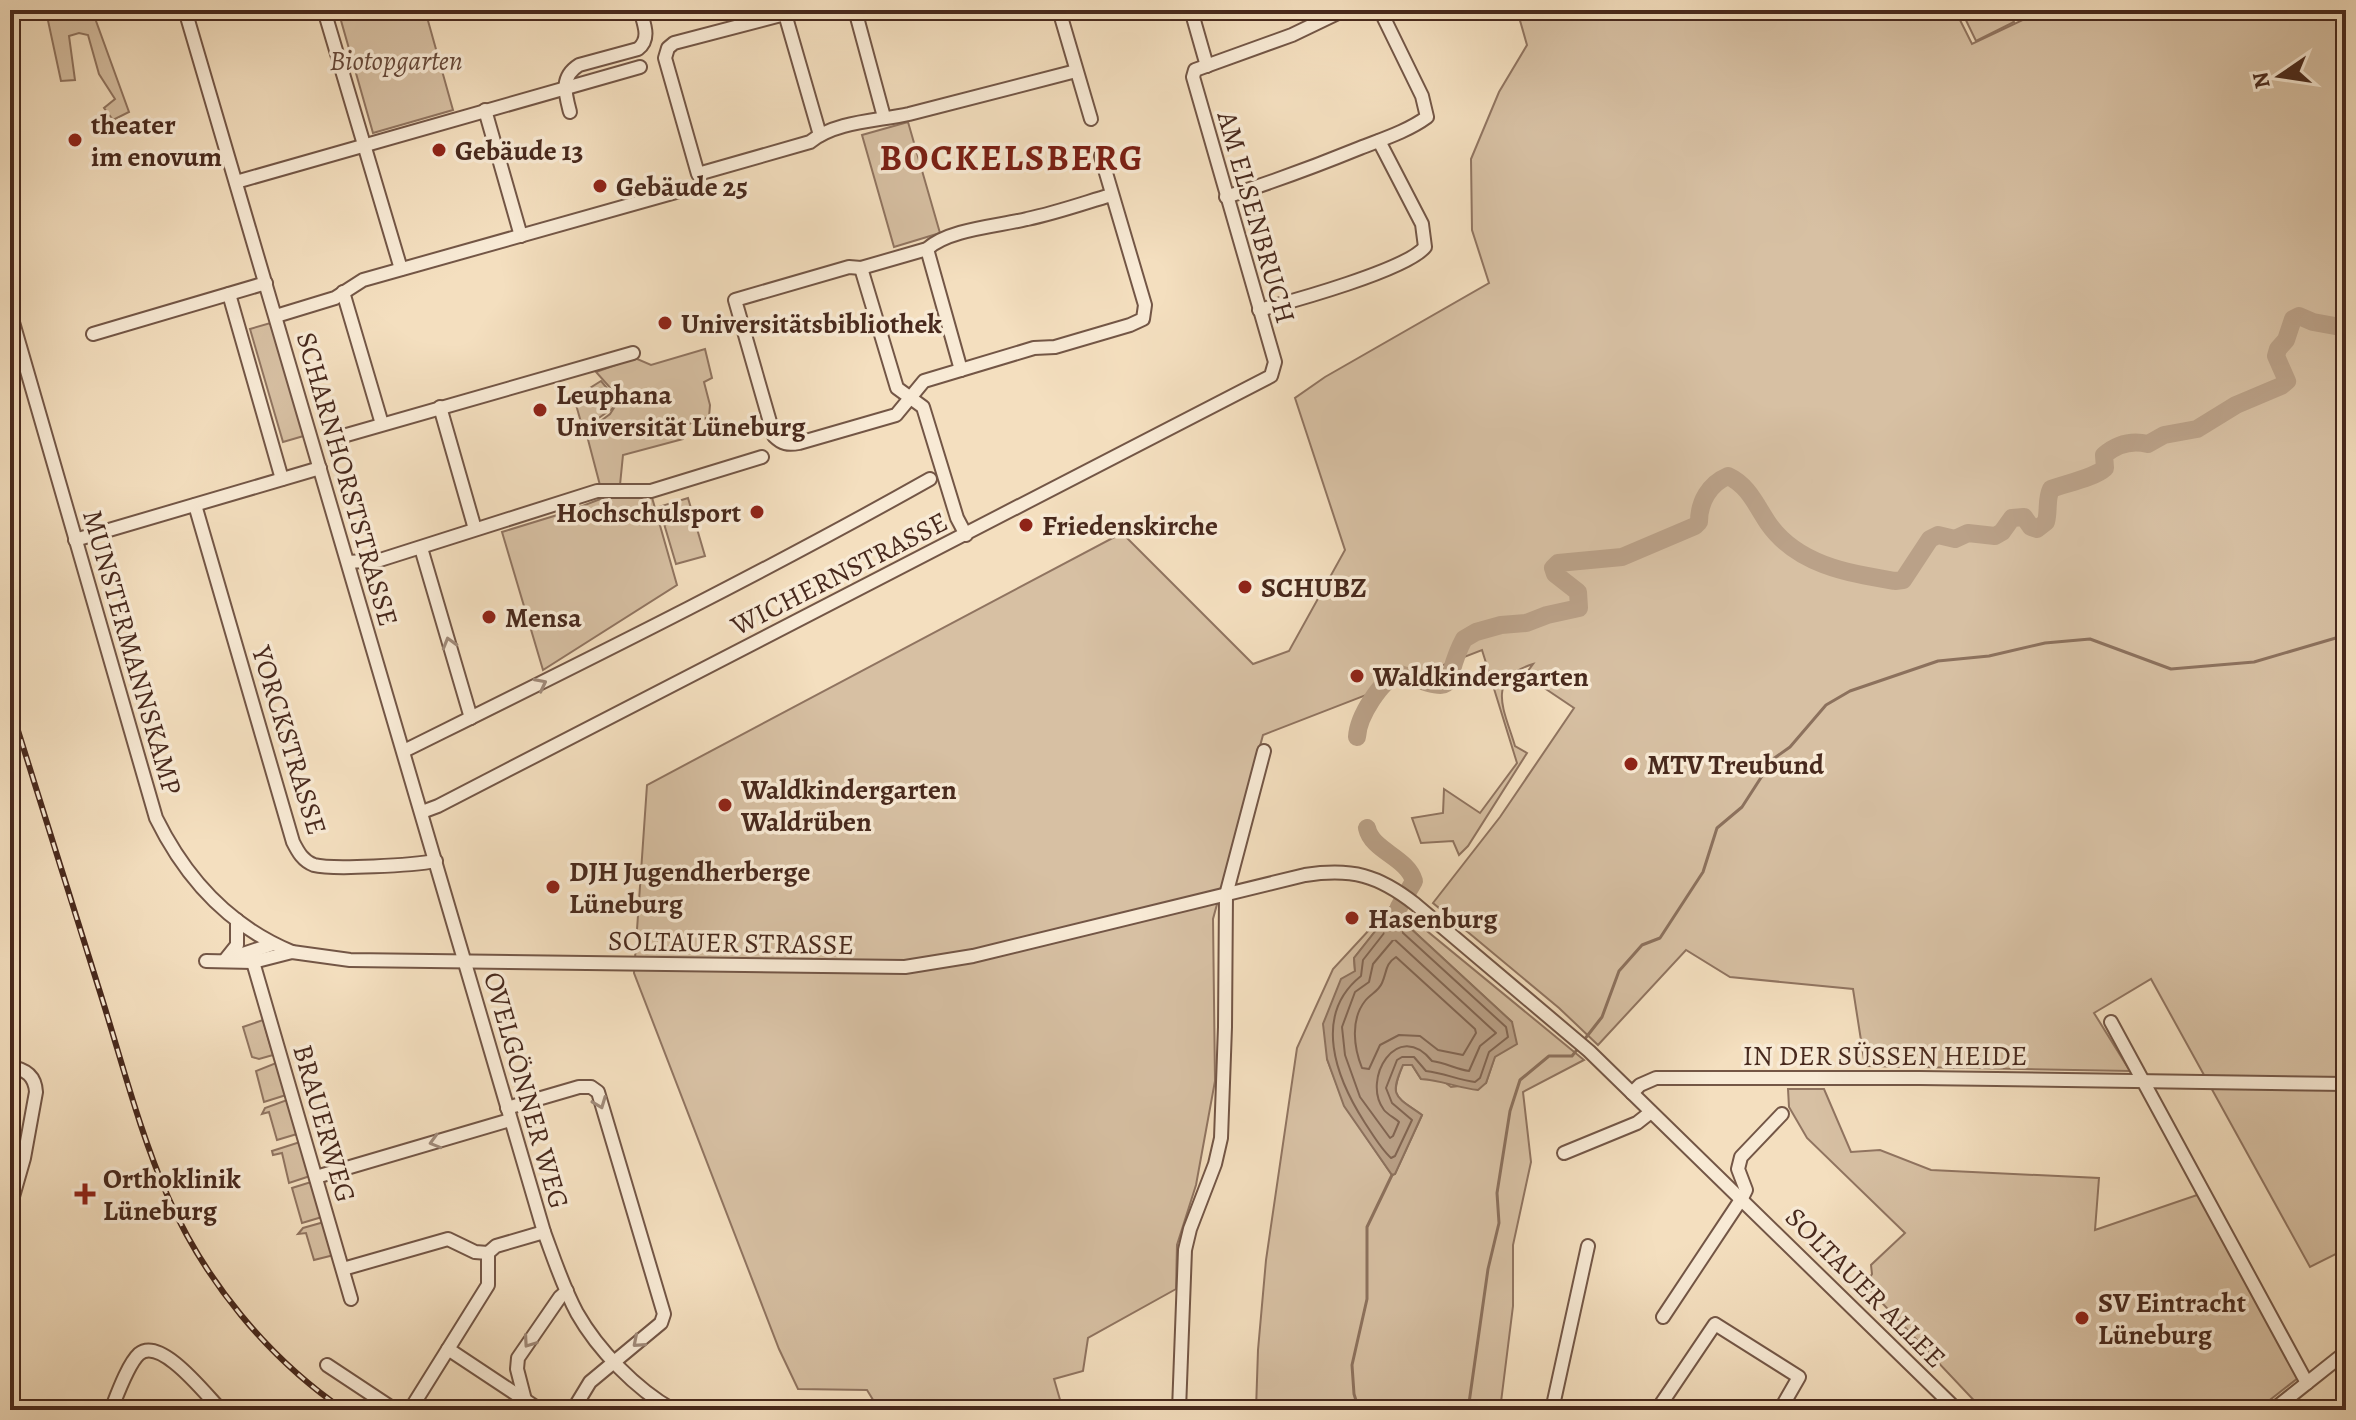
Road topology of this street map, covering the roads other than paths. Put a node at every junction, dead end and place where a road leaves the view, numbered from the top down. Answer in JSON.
{"nodes":[{"id":1,"x":185,"y":10,"type":"edge"},
{"id":2,"x":324,"y":10,"type":"edge"},
{"id":3,"x":640,"y":10,"type":"edge"},
{"id":4,"x":855,"y":10,"type":"edge"},
{"id":5,"x":1059,"y":10,"type":"edge"},
{"id":6,"x":1191,"y":10,"type":"edge"},
{"id":7,"x":1344,"y":10,"type":"edge"},
{"id":8,"x":1380,"y":10,"type":"edge"},
{"id":9,"x":788,"y":12,"type":"edge"},
{"id":10,"x":644,"y":44,"type":"junction"},
{"id":11,"x":668,"y":48,"type":"junction"},
{"id":12,"x":1207,"y":66,"type":"junction"},
{"id":13,"x":640,"y":67,"type":"dead end"},
{"id":14,"x":1076,"y":71,"type":"junction"},
{"id":15,"x":564,"y":88,"type":"junction"},
{"id":16,"x":485,"y":110,"type":"junction"},
{"id":17,"x":570,"y":112,"type":"dead end"},
{"id":18,"x":884,"y":117,"type":"junction"},
{"id":19,"x":1091,"y":119,"type":"dead end"},
{"id":20,"x":820,"y":135,"type":"junction"},
{"id":21,"x":1379,"y":141,"type":"junction"},
{"id":22,"x":364,"y":145,"type":"junction"},
{"id":23,"x":1101,"y":156,"type":"dead end"},
{"id":24,"x":236,"y":182,"type":"junction"},
{"id":25,"x":683,"y":190,"type":"dead end"},
{"id":26,"x":1111,"y":195,"type":"junction"},
{"id":27,"x":1226,"y":197,"type":"junction"},
{"id":28,"x":521,"y":236,"type":"junction"},
{"id":29,"x":927,"y":249,"type":"junction"},
{"id":30,"x":861,"y":268,"type":"junction"},
{"id":31,"x":401,"y":269,"type":"junction"},
{"id":32,"x":266,"y":283,"type":"junction"},
{"id":33,"x":343,"y":292,"type":"junction"},
{"id":34,"x":229,"y":294,"type":"junction"},
{"id":35,"x":1259,"y":310,"type":"junction"},
{"id":36,"x":10,"y":312,"type":"edge"},
{"id":37,"x":276,"y":316,"type":"junction"},
{"id":38,"x":93,"y":334,"type":"dead end"},
{"id":39,"x":633,"y":353,"type":"dead end"},
{"id":40,"x":961,"y":370,"type":"junction"},
{"id":41,"x":1274,"y":370,"type":"joint"},
{"id":42,"x":910,"y":398,"type":"junction"},
{"id":43,"x":440,"y":407,"type":"junction"},
{"id":44,"x":382,"y":424,"type":"junction"},
{"id":45,"x":336,"y":438,"type":"dead end"},
{"id":46,"x":762,"y":457,"type":"dead end"},
{"id":47,"x":320,"y":468,"type":"junction"},
{"id":48,"x":282,"y":479,"type":"junction"},
{"id":49,"x":930,"y":479,"type":"dead end"},
{"id":50,"x":195,"y":505,"type":"junction"},
{"id":51,"x":475,"y":529,"type":"junction"},
{"id":52,"x":966,"y":535,"type":"junction"},
{"id":53,"x":75,"y":540,"type":"junction"},
{"id":54,"x":421,"y":548,"type":"junction"},
{"id":55,"x":348,"y":562,"type":"junction"},
{"id":56,"x":471,"y":718,"type":"junction"},
{"id":57,"x":404,"y":751,"type":"junction"},
{"id":58,"x":1264,"y":751,"type":"dead end"},
{"id":59,"x":422,"y":812,"type":"junction"},
{"id":60,"x":436,"y":861,"type":"junction"},
{"id":61,"x":1226,"y":895,"type":"junction"},
{"id":62,"x":237,"y":920,"type":"junction"},
{"id":63,"x":273,"y":944,"type":"junction"},
{"id":64,"x":292,"y":952,"type":"junction"},
{"id":65,"x":226,"y":960,"type":"junction"},
{"id":66,"x":206,"y":961,"type":"dead end"},
{"id":67,"x":259,"y":961,"type":"junction"},
{"id":68,"x":465,"y":961,"type":"junction"},
{"id":69,"x":2111,"y":1022,"type":"dead end"},
{"id":70,"x":10,"y":1067,"type":"edge"},
{"id":71,"x":2143,"y":1081,"type":"junction"},
{"id":72,"x":2346,"y":1084,"type":"edge"},
{"id":73,"x":1632,"y":1093,"type":"junction"},
{"id":74,"x":1651,"y":1112,"type":"junction"},
{"id":75,"x":509,"y":1114,"type":"junction"},
{"id":76,"x":1782,"y":1114,"type":"dead end"},
{"id":77,"x":1564,"y":1153,"type":"dead end"},
{"id":78,"x":316,"y":1177,"type":"junction"},
{"id":79,"x":1742,"y":1198,"type":"junction"},
{"id":80,"x":10,"y":1207,"type":"edge"},
{"id":81,"x":544,"y":1232,"type":"junction"},
{"id":82,"x":1588,"y":1246,"type":"dead end"},
{"id":83,"x":488,"y":1253,"type":"junction"},
{"id":84,"x":343,"y":1269,"type":"junction"},
{"id":85,"x":567,"y":1291,"type":"junction"},
{"id":86,"x":351,"y":1299,"type":"dead end"},
{"id":87,"x":1663,"y":1317,"type":"dead end"},
{"id":88,"x":448,"y":1349,"type":"junction"},
{"id":89,"x":2346,"y":1352,"type":"edge"},
{"id":90,"x":616,"y":1362,"type":"junction"},
{"id":91,"x":327,"y":1365,"type":"dead end"},
{"id":92,"x":2307,"y":1383,"type":"junction"},
{"id":93,"x":525,"y":1400,"type":"junction"},
{"id":94,"x":111,"y":1410,"type":"edge"},
{"id":95,"x":221,"y":1410,"type":"edge"},
{"id":96,"x":395,"y":1410,"type":"edge"},
{"id":97,"x":410,"y":1410,"type":"edge"},
{"id":98,"x":540,"y":1410,"type":"edge"},
{"id":99,"x":573,"y":1410,"type":"edge"},
{"id":100,"x":673,"y":1410,"type":"edge"},
{"id":101,"x":1179,"y":1410,"type":"edge"},
{"id":102,"x":1552,"y":1410,"type":"edge"},
{"id":103,"x":1657,"y":1410,"type":"edge"},
{"id":104,"x":1780,"y":1410,"type":"edge"},
{"id":105,"x":1957,"y":1410,"type":"edge"},
{"id":106,"x":2273,"y":1410,"type":"edge"}],
"edges":[{"from":1,"to":24,"type":"street","name":"SCHARNHORSTSTRASSE"},
{"from":2,"to":22,"type":"street"},
{"from":3,"to":10,"type":"street"},
{"from":4,"to":18,"type":"street"},
{"from":5,"to":14,"type":"street"},
{"from":6,"to":12,"type":"street"},
{"from":7,"to":12,"type":"street"},
{"from":8,"to":21,"type":"street"},
{"from":9,"to":11,"type":"street"},
{"from":9,"to":20,"type":"street"},
{"from":10,"to":11,"type":"street"},
{"from":10,"to":15,"type":"street"},
{"from":11,"to":20,"type":"street"},
{"from":12,"to":27,"type":"street","name":"AM ELSENBRUCH"},
{"from":13,"to":15,"type":"street"},
{"from":14,"to":18,"type":"street"},
{"from":14,"to":19,"type":"street"},
{"from":15,"to":16,"type":"street"},
{"from":15,"to":17,"type":"street"},
{"from":16,"to":22,"type":"street"},
{"from":16,"to":28,"type":"street"},
{"from":18,"to":20,"type":"street"},
{"from":21,"to":27,"type":"street"},
{"from":21,"to":35,"type":"street"},
{"from":22,"to":24,"type":"street"},
{"from":22,"to":31,"type":"street"},
{"from":23,"to":26,"type":"street"},
{"from":24,"to":32,"type":"street","name":"SCHARNHORSTSTRASSE"},
{"from":25,"to":28,"type":"street"},
{"from":26,"to":29,"type":"street"},
{"from":26,"to":40,"type":"street"},
{"from":27,"to":35,"type":"street","name":"AM ELSENBRUCH"},
{"from":28,"to":31,"type":"street"},
{"from":29,"to":30,"type":"street"},
{"from":29,"to":40,"type":"street"},
{"from":30,"to":42,"type":"street"},
{"from":30,"to":42,"type":"street"},
{"from":31,"to":33,"type":"street"},
{"from":32,"to":34,"type":"street"},
{"from":32,"to":37,"type":"street","name":"SCHARNHORSTSTRASSE"},
{"from":33,"to":37,"type":"street"},
{"from":33,"to":44,"type":"street"},
{"from":34,"to":38,"type":"street"},
{"from":34,"to":48,"type":"street"},
{"from":35,"to":41,"type":"street","name":"AM ELSENBRUCH"},
{"from":36,"to":53,"type":"street","name":"MUNSTERMANNSKAMP"},
{"from":37,"to":47,"type":"street","name":"SCHARNHORSTSTRASSE"},
{"from":39,"to":43,"type":"street"},
{"from":40,"to":42,"type":"street"},
{"from":41,"to":52,"type":"street","name":"WICHERNSTRASSE"},
{"from":42,"to":52,"type":"street"},
{"from":43,"to":44,"type":"street"},
{"from":43,"to":51,"type":"street"},
{"from":44,"to":45,"type":"street"},
{"from":46,"to":51,"type":"street"},
{"from":47,"to":48,"type":"street"},
{"from":47,"to":55,"type":"street","name":"SCHARNHORSTSTRASSE"},
{"from":48,"to":50,"type":"street"},
{"from":56,"to":49,"type":"street","one_way":true},
{"from":50,"to":53,"type":"street"},
{"from":50,"to":60,"type":"street","name":"YORCKSTRASSE"},
{"from":51,"to":54,"type":"street"},
{"from":52,"to":59,"type":"street","name":"WICHERNSTRASSE"},
{"from":53,"to":62,"type":"street","name":"MUNSTERMANNSKAMP"},
{"from":54,"to":55,"type":"street"},
{"from":56,"to":54,"type":"street","one_way":true},
{"from":55,"to":57,"type":"street","name":"SCHARNHORSTSTRASSE"},
{"from":56,"to":57,"type":"street"},
{"from":57,"to":59,"type":"street","name":"SCHARNHORSTSTRASSE"},
{"from":58,"to":61,"type":"street"},
{"from":59,"to":60,"type":"street","name":"SCHARNHORSTSTRASSE"},
{"from":60,"to":68,"type":"street","name":"SCHARNHORSTSTRASSE"},
{"from":61,"to":68,"type":"street","name":"SOLTAUER STRASSE"},
{"from":61,"to":73,"type":"street","name":"SOLTAUER ALLEE"},
{"from":61,"to":101,"type":"street"},
{"from":62,"to":63,"type":"street","name":"MUNSTERMANNSKAMP"},
{"from":62,"to":65,"type":"street"},
{"from":63,"to":64,"type":"street","name":"MUNSTERMANNSKAMP"},
{"from":63,"to":65,"type":"street","name":"SOLTAUER STRASSE"},
{"from":63,"to":67,"type":"street"},
{"from":64,"to":67,"type":"street","name":"SOLTAUER STRASSE"},
{"from":64,"to":68,"type":"street","name":"SOLTAUER STRASSE"},
{"from":65,"to":66,"type":"street","name":"SOLTAUER STRASSE"},
{"from":65,"to":67,"type":"street","name":"SOLTAUER STRASSE"},
{"from":67,"to":78,"type":"street","name":"BRAUERWEG"},
{"from":68,"to":75,"type":"street","name":"OVELGÖNNER WEG"},
{"from":69,"to":71,"type":"street"},
{"from":70,"to":80,"type":"street"},
{"from":71,"to":72,"type":"street","name":"IN DER SÜSSEN HEIDE"},
{"from":71,"to":73,"type":"street","name":"IN DER SÜSSEN HEIDE"},
{"from":71,"to":92,"type":"street"},
{"from":73,"to":74,"type":"street","name":"SOLTAUER ALLEE"},
{"from":74,"to":77,"type":"street"},
{"from":74,"to":79,"type":"street","name":"SOLTAUER ALLEE"},
{"from":75,"to":78,"type":"street","one_way":true},
{"from":75,"to":81,"type":"street","name":"OVELGÖNNER WEG"},
{"from":75,"to":90,"type":"street","one_way":true},
{"from":76,"to":79,"type":"street"},
{"from":78,"to":84,"type":"street","name":"BRAUERWEG"},
{"from":79,"to":87,"type":"street"},
{"from":79,"to":105,"type":"street","name":"SOLTAUER ALLEE"},
{"from":81,"to":83,"type":"street","name":"OVELGÖNNER WEG"},
{"from":81,"to":85,"type":"street","name":"OVELGÖNNER WEG"},
{"from":82,"to":102,"type":"street"},
{"from":83,"to":84,"type":"street"},
{"from":83,"to":88,"type":"street"},
{"from":84,"to":86,"type":"street","name":"BRAUERWEG"},
{"from":85,"to":90,"type":"street","name":"OVELGÖNNER WEG"},
{"from":85,"to":93,"type":"street","one_way":true},
{"from":88,"to":93,"type":"street"},
{"from":88,"to":97,"type":"street"},
{"from":89,"to":92,"type":"street"},
{"from":90,"to":99,"type":"street"},
{"from":90,"to":100,"type":"street","name":"OVELGÖNNER WEG"},
{"from":91,"to":96,"type":"street"},
{"from":92,"to":106,"type":"street"},
{"from":93,"to":98,"type":"street"},
{"from":94,"to":95,"type":"street"},
{"from":103,"to":104,"type":"street"}]}
